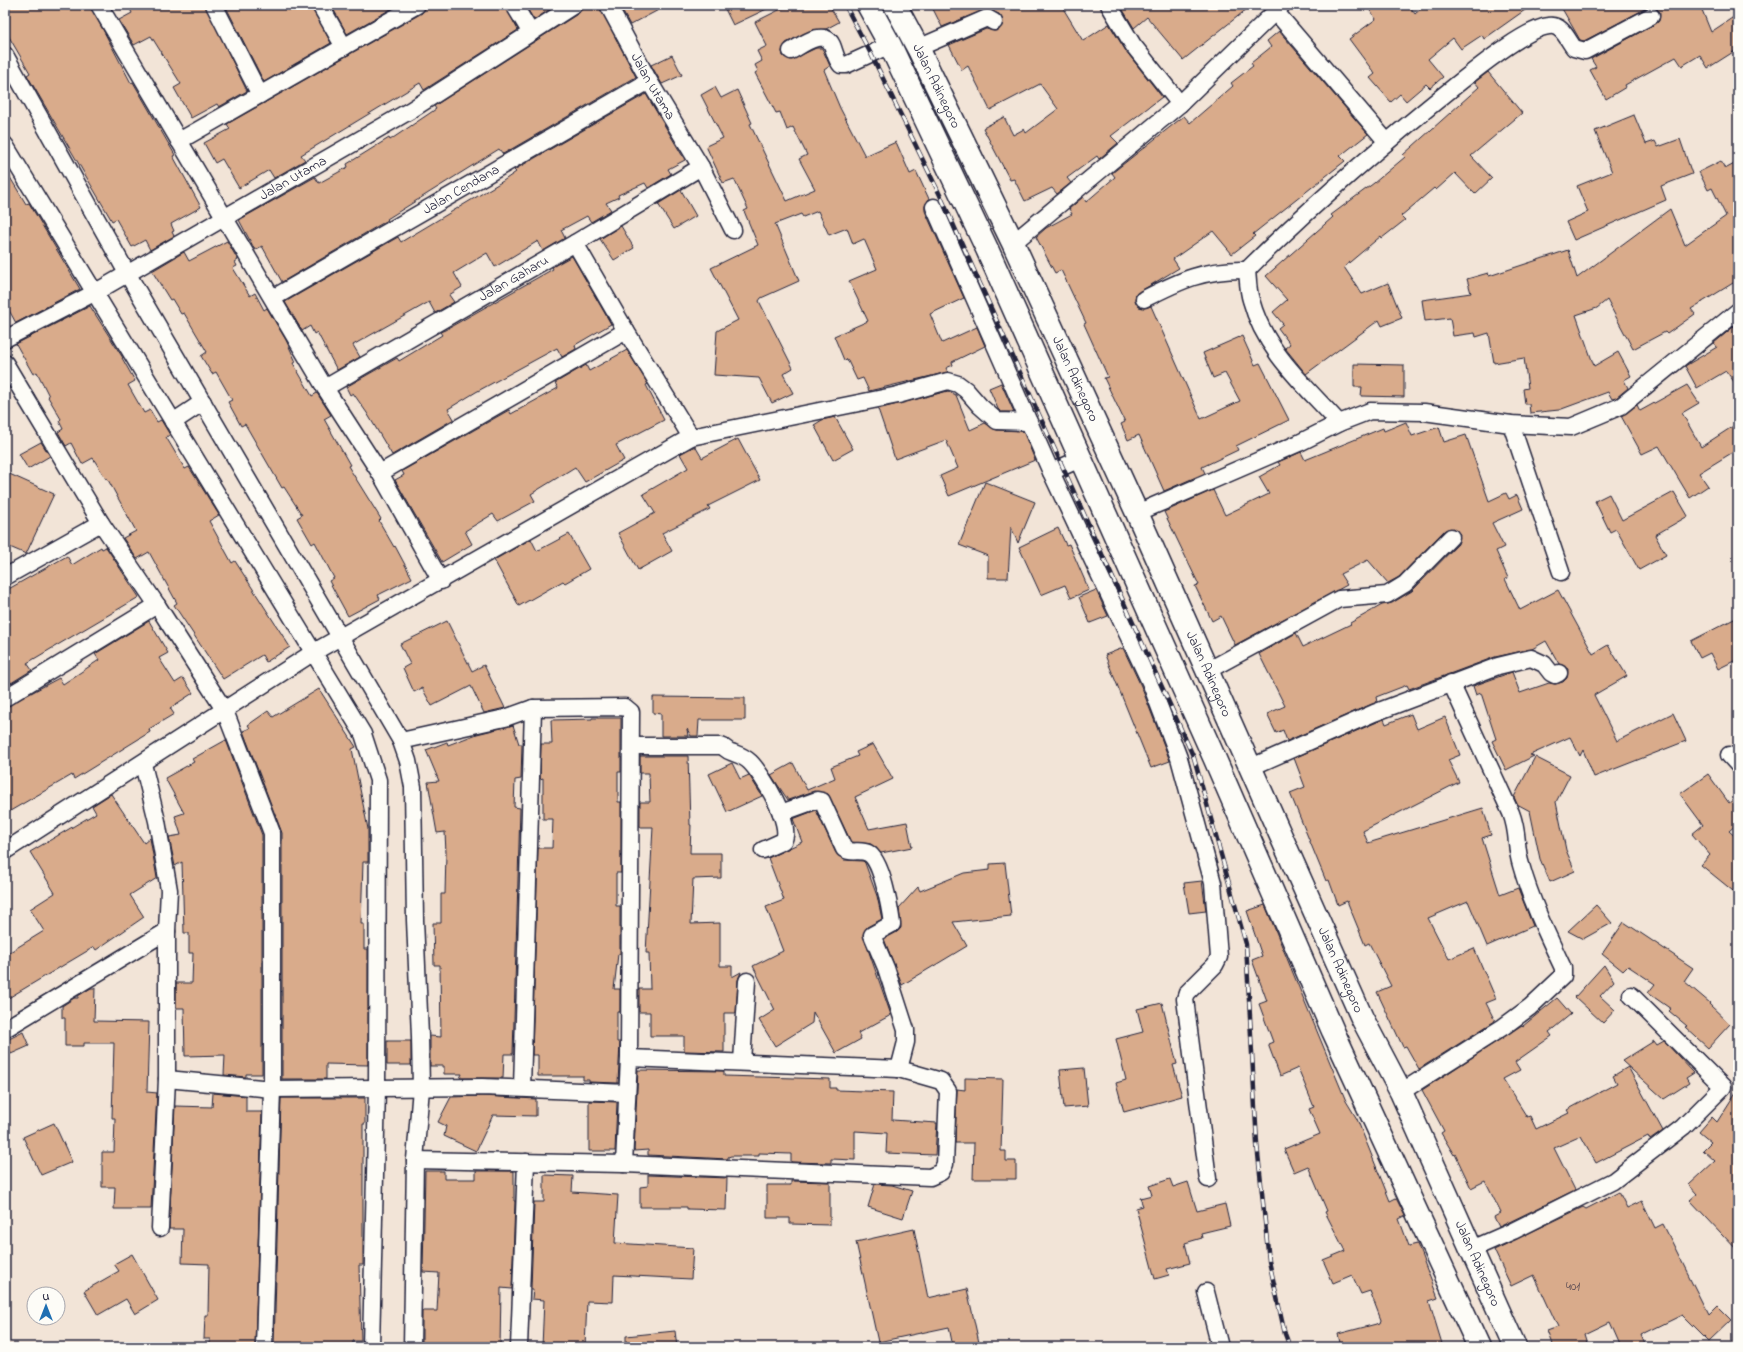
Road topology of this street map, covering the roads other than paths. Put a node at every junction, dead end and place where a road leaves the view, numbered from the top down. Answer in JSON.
{"nodes":[{"id":1,"x":99,"y":5,"type":"edge"},
{"id":2,"x":214,"y":5,"type":"edge"},
{"id":3,"x":320,"y":5,"type":"edge"},
{"id":4,"x":415,"y":5,"type":"edge"},
{"id":5,"x":514,"y":5,"type":"edge"},
{"id":6,"x":574,"y":5,"type":"edge"},
{"id":7,"x":608,"y":5,"type":"edge"},
{"id":8,"x":868,"y":5,"type":"edge"},
{"id":9,"x":895,"y":5,"type":"edge"},
{"id":10,"x":1109,"y":5,"type":"edge"},
{"id":11,"x":1278,"y":8,"type":"edge"},
{"id":12,"x":1651,"y":16,"type":"dead end"},
{"id":13,"x":994,"y":22,"type":"dead end"},
{"id":14,"x":531,"y":33,"type":"junction"},
{"id":15,"x":890,"y":46,"type":"junction"},
{"id":16,"x":344,"y":47,"type":"junction"},
{"id":17,"x":918,"y":48,"type":"junction"},
{"id":18,"x":791,"y":51,"type":"dead end"},
{"id":19,"x":5,"y":55,"type":"edge"},
{"id":20,"x":649,"y":81,"type":"junction"},
{"id":21,"x":260,"y":95,"type":"junction"},
{"id":22,"x":1180,"y":104,"type":"junction"},
{"id":23,"x":179,"y":141,"type":"junction"},
{"id":24,"x":1387,"y":142,"type":"junction"},
{"id":25,"x":5,"y":145,"type":"edge"},
{"id":26,"x":701,"y":167,"type":"junction"},
{"id":27,"x":934,"y":207,"type":"dead end"},
{"id":28,"x":225,"y":219,"type":"junction"},
{"id":29,"x":733,"y":230,"type":"dead end"},
{"id":30,"x":575,"y":243,"type":"junction"},
{"id":31,"x":1013,"y":243,"type":"junction"},
{"id":32,"x":1247,"y":270,"type":"junction"},
{"id":33,"x":127,"y":273,"type":"junction"},
{"id":34,"x":94,"y":293,"type":"junction"},
{"id":35,"x":273,"y":298,"type":"junction"},
{"id":36,"x":1144,"y":299,"type":"dead end"},
{"id":37,"x":1738,"y":312,"type":"edge"},
{"id":38,"x":626,"y":331,"type":"junction"},
{"id":39,"x":5,"y":339,"type":"edge"},
{"id":40,"x":5,"y":363,"type":"edge"},
{"id":41,"x":325,"y":388,"type":"junction"},
{"id":42,"x":203,"y":402,"type":"junction"},
{"id":43,"x":173,"y":422,"type":"junction"},
{"id":44,"x":1029,"y":422,"type":"junction"},
{"id":45,"x":1339,"y":423,"type":"junction"},
{"id":46,"x":1511,"y":424,"type":"junction"},
{"id":47,"x":691,"y":437,"type":"junction"},
{"id":48,"x":1080,"y":458,"type":"junction"},
{"id":49,"x":1051,"y":472,"type":"junction"},
{"id":50,"x":380,"y":473,"type":"junction"},
{"id":51,"x":1137,"y":514,"type":"junction"},
{"id":52,"x":101,"y":523,"type":"junction"},
{"id":53,"x":1451,"y":537,"type":"dead end"},
{"id":54,"x":1561,"y":572,"type":"dead end"},
{"id":55,"x":5,"y":578,"type":"edge"},
{"id":56,"x":441,"y":581,"type":"junction"},
{"id":57,"x":157,"y":605,"type":"junction"},
{"id":58,"x":341,"y":636,"type":"junction"},
{"id":59,"x":314,"y":652,"type":"junction"},
{"id":60,"x":1207,"y":671,"type":"junction"},
{"id":61,"x":1559,"y":673,"type":"dead end"},
{"id":62,"x":1451,"y":683,"type":"junction"},
{"id":63,"x":5,"y":698,"type":"edge"},
{"id":64,"x":533,"y":708,"type":"junction"},
{"id":65,"x":225,"y":711,"type":"junction"},
{"id":66,"x":401,"y":741,"type":"junction"},
{"id":67,"x":632,"y":746,"type":"junction"},
{"id":68,"x":143,"y":764,"type":"junction"},
{"id":69,"x":1249,"y":768,"type":"junction"},
{"id":70,"x":782,"y":813,"type":"junction"},
{"id":71,"x":763,"y":850,"type":"dead end"},
{"id":72,"x":5,"y":851,"type":"edge"},
{"id":73,"x":167,"y":931,"type":"junction"},
{"id":74,"x":1341,"y":968,"type":"junction"},
{"id":75,"x":1310,"y":979,"type":"junction"},
{"id":76,"x":747,"y":981,"type":"dead end"},
{"id":77,"x":1631,"y":995,"type":"dead end"},
{"id":78,"x":1362,"y":1018,"type":"junction"},
{"id":79,"x":5,"y":1029,"type":"edge"},
{"id":80,"x":1332,"y":1031,"type":"junction"},
{"id":81,"x":629,"y":1058,"type":"junction"},
{"id":82,"x":742,"y":1062,"type":"junction"},
{"id":83,"x":899,"y":1069,"type":"junction"},
{"id":84,"x":167,"y":1079,"type":"junction"},
{"id":85,"x":272,"y":1088,"type":"junction"},
{"id":86,"x":377,"y":1088,"type":"junction"},
{"id":87,"x":421,"y":1088,"type":"junction"},
{"id":88,"x":522,"y":1088,"type":"junction"},
{"id":89,"x":1401,"y":1092,"type":"junction"},
{"id":90,"x":627,"y":1093,"type":"junction"},
{"id":91,"x":415,"y":1160,"type":"junction"},
{"id":92,"x":526,"y":1162,"type":"junction"},
{"id":93,"x":624,"y":1164,"type":"junction"},
{"id":94,"x":1208,"y":1179,"type":"dead end"},
{"id":95,"x":160,"y":1228,"type":"dead end"},
{"id":96,"x":1472,"y":1249,"type":"junction"},
{"id":97,"x":1206,"y":1292,"type":"dead end"},
{"id":98,"x":264,"y":1347,"type":"edge"},
{"id":99,"x":371,"y":1347,"type":"edge"},
{"id":100,"x":412,"y":1347,"type":"edge"},
{"id":101,"x":519,"y":1347,"type":"edge"},
{"id":102,"x":1220,"y":1347,"type":"edge"},
{"id":103,"x":1479,"y":1347,"type":"edge"},
{"id":104,"x":1515,"y":1347,"type":"edge"}],
"edges":[{"from":1,"to":23,"type":"street"},
{"from":2,"to":21,"type":"street"},
{"from":3,"to":16,"type":"street"},
{"from":4,"to":16,"type":"street"},
{"from":5,"to":14,"type":"street"},
{"from":6,"to":14,"type":"street","name":"Jalan Utama"},
{"from":7,"to":20,"type":"street","name":"Jalan Utama"},
{"from":8,"to":15,"type":"highway","name":"Jalan Adinegoro"},
{"from":9,"to":17,"type":"highway","name":"Jalan Adinegoro"},
{"from":10,"to":22,"type":"street"},
{"from":11,"to":22,"type":"street"},
{"from":11,"to":24,"type":"street"},
{"from":12,"to":24,"type":"street"},
{"from":13,"to":17,"type":"street"},
{"from":14,"to":28,"type":"street","name":"Jalan Utama"},
{"from":15,"to":18,"type":"street"},
{"from":15,"to":48,"type":"highway","name":"Jalan Adinegoro"},
{"from":16,"to":21,"type":"street"},
{"from":17,"to":31,"type":"highway","name":"Jalan Adinegoro"},
{"from":19,"to":33,"type":"street"},
{"from":20,"to":26,"type":"street","name":"Jalan Utama"},
{"from":20,"to":35,"type":"street","name":"Jalan Cendana"},
{"from":21,"to":23,"type":"street"},
{"from":22,"to":31,"type":"street"},
{"from":23,"to":28,"type":"street"},
{"from":24,"to":32,"type":"street"},
{"from":25,"to":34,"type":"street"},
{"from":26,"to":29,"type":"street","name":"Jalan Utama"},
{"from":26,"to":30,"type":"street","name":"Jalan Gaharu"},
{"from":27,"to":44,"type":"street"},
{"from":28,"to":33,"type":"street","name":"Jalan Utama"},
{"from":28,"to":35,"type":"street"},
{"from":30,"to":38,"type":"street"},
{"from":30,"to":41,"type":"street","name":"Jalan Gaharu"},
{"from":31,"to":51,"type":"highway","name":"Jalan Adinegoro"},
{"from":32,"to":36,"type":"street"},
{"from":32,"to":45,"type":"street"},
{"from":33,"to":34,"type":"street","name":"Jalan Utama"},
{"from":33,"to":42,"type":"street"},
{"from":34,"to":39,"type":"street","name":"Jalan Utama"},
{"from":34,"to":43,"type":"street"},
{"from":35,"to":41,"type":"street"},
{"from":37,"to":46,"type":"street"},
{"from":38,"to":47,"type":"street"},
{"from":38,"to":50,"type":"street"},
{"from":40,"to":52,"type":"street"},
{"from":41,"to":50,"type":"street"},
{"from":42,"to":43,"type":"street"},
{"from":42,"to":58,"type":"street"},
{"from":43,"to":59,"type":"street"},
{"from":44,"to":47,"type":"street"},
{"from":44,"to":49,"type":"street"},
{"from":45,"to":46,"type":"street"},
{"from":45,"to":51,"type":"street"},
{"from":46,"to":54,"type":"street"},
{"from":47,"to":56,"type":"street"},
{"from":48,"to":49,"type":"street"},
{"from":48,"to":75,"type":"highway","name":"Jalan Adinegoro"},
{"from":49,"to":94,"type":"street"},
{"from":50,"to":56,"type":"street"},
{"from":51,"to":60,"type":"highway","name":"Jalan Adinegoro"},
{"from":52,"to":55,"type":"street"},
{"from":52,"to":57,"type":"street"},
{"from":53,"to":60,"type":"street"},
{"from":56,"to":58,"type":"street"},
{"from":57,"to":63,"type":"street"},
{"from":57,"to":65,"type":"street"},
{"from":58,"to":59,"type":"street"},
{"from":58,"to":66,"type":"street"},
{"from":59,"to":65,"type":"street"},
{"from":59,"to":86,"type":"street"},
{"from":60,"to":69,"type":"highway","name":"Jalan Adinegoro"},
{"from":61,"to":62,"type":"street"},
{"from":62,"to":69,"type":"street"},
{"from":62,"to":89,"type":"street"},
{"from":64,"to":66,"type":"street"},
{"from":64,"to":67,"type":"street"},
{"from":64,"to":88,"type":"street"},
{"from":65,"to":68,"type":"street"},
{"from":65,"to":85,"type":"street"},
{"from":66,"to":87,"type":"street"},
{"from":67,"to":70,"type":"street"},
{"from":67,"to":81,"type":"street"},
{"from":68,"to":72,"type":"street"},
{"from":68,"to":73,"type":"street"},
{"from":69,"to":74,"type":"highway","name":"Jalan Adinegoro"},
{"from":70,"to":71,"type":"street"},
{"from":70,"to":83,"type":"street"},
{"from":73,"to":79,"type":"street"},
{"from":73,"to":84,"type":"street"},
{"from":74,"to":75,"type":"highway"},
{"from":74,"to":78,"type":"highway","name":"Jalan Adinegoro"},
{"from":75,"to":80,"type":"highway","name":"Jalan Adinegoro"},
{"from":76,"to":82,"type":"street"},
{"from":77,"to":96,"type":"street"},
{"from":78,"to":80,"type":"highway"},
{"from":78,"to":89,"type":"highway","name":"Jalan Adinegoro"},
{"from":80,"to":103,"type":"highway","name":"Jalan Adinegoro"},
{"from":81,"to":82,"type":"street"},
{"from":81,"to":90,"type":"street"},
{"from":82,"to":83,"type":"street"},
{"from":83,"to":93,"type":"street"},
{"from":84,"to":85,"type":"street"},
{"from":84,"to":95,"type":"street"},
{"from":85,"to":86,"type":"street"},
{"from":85,"to":98,"type":"street"},
{"from":86,"to":87,"type":"street"},
{"from":86,"to":99,"type":"street"},
{"from":87,"to":88,"type":"street"},
{"from":87,"to":91,"type":"street"},
{"from":88,"to":90,"type":"street"},
{"from":89,"to":96,"type":"highway","name":"Jalan Adinegoro"},
{"from":90,"to":93,"type":"street"},
{"from":91,"to":92,"type":"street"},
{"from":91,"to":100,"type":"street"},
{"from":92,"to":93,"type":"street"},
{"from":92,"to":101,"type":"street"},
{"from":96,"to":104,"type":"highway","name":"Jalan Adinegoro"},
{"from":97,"to":102,"type":"street"}]}
